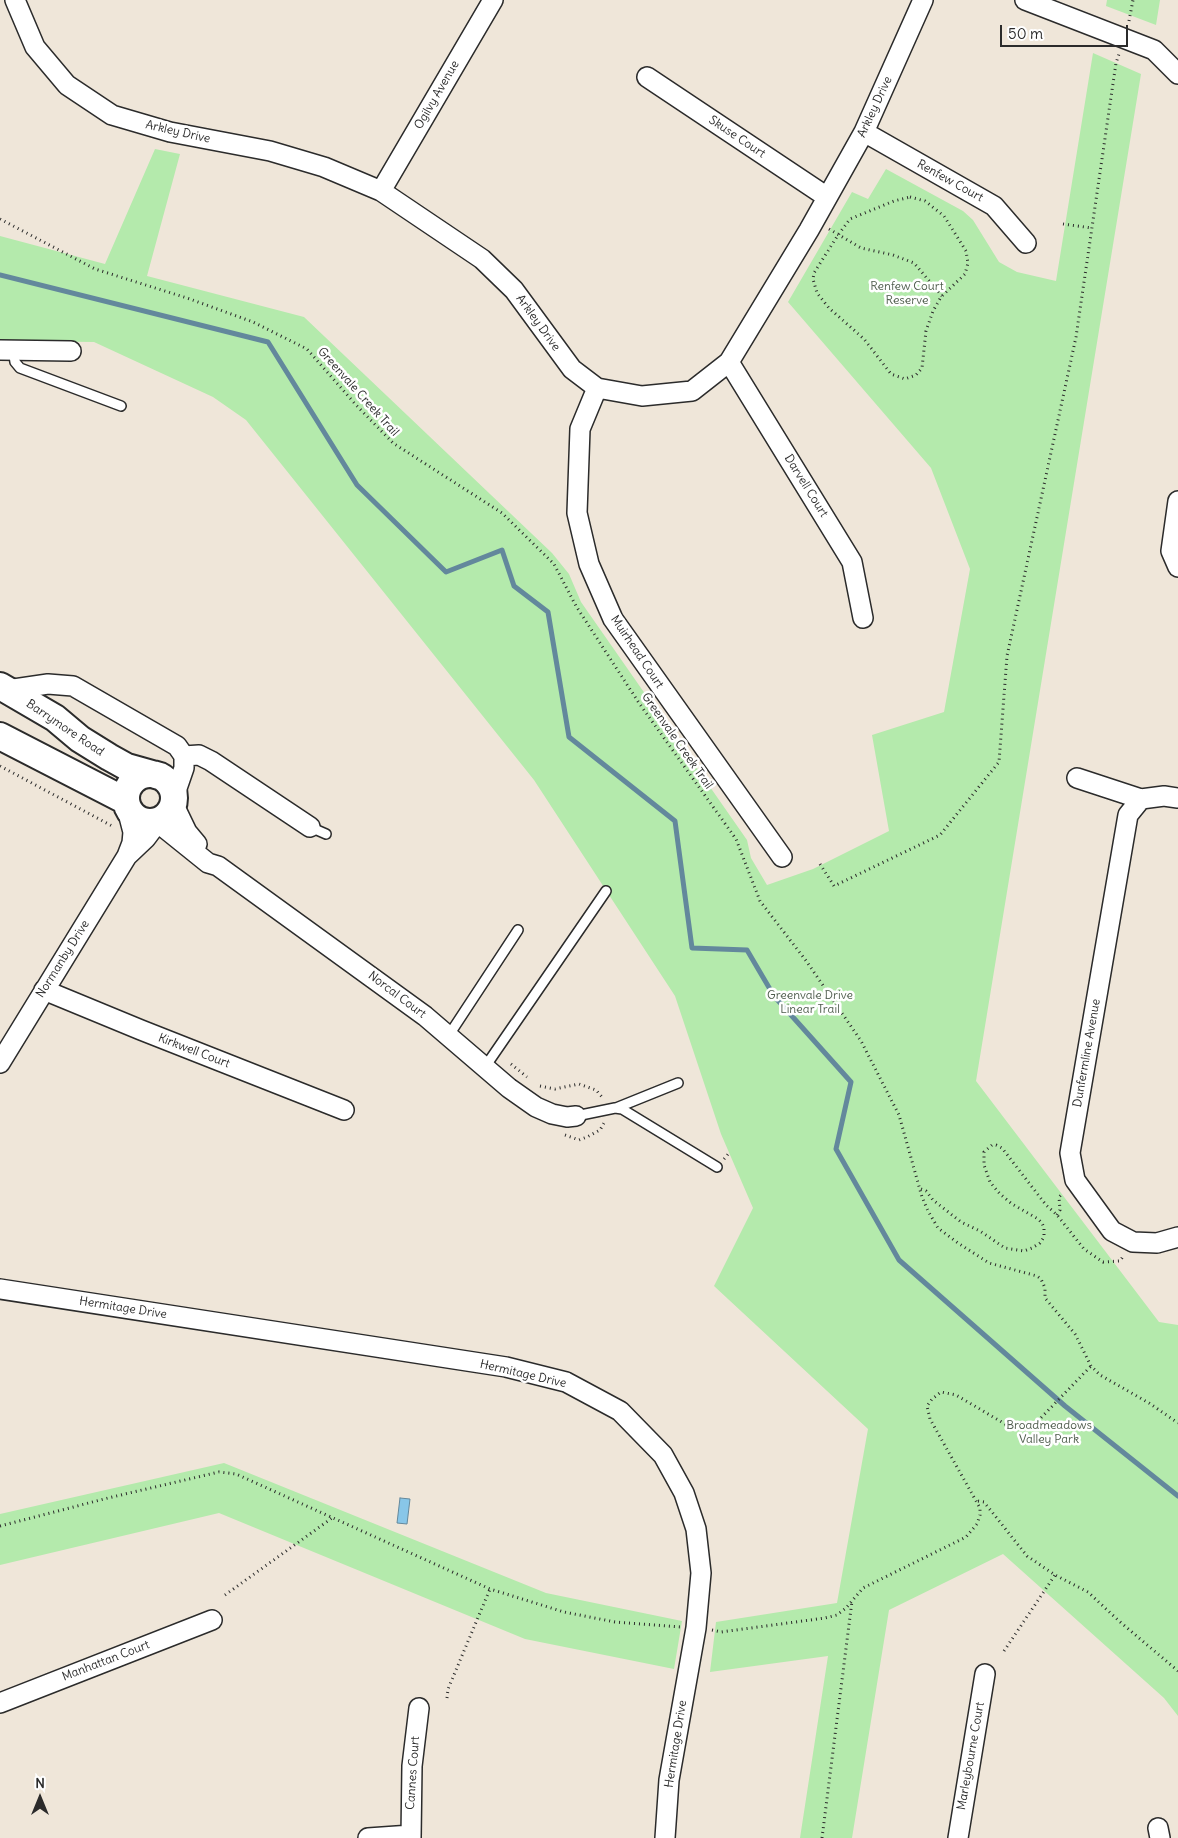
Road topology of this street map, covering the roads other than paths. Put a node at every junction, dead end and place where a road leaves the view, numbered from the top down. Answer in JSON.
{"nodes":[{"id":1,"x":15,"y":0,"type":"edge"},
{"id":2,"x":493,"y":0,"type":"edge"},
{"id":3,"x":923,"y":0,"type":"edge"},
{"id":4,"x":1025,"y":0,"type":"edge"},
{"id":5,"x":1178,"y":74,"type":"edge"},
{"id":6,"x":646,"y":77,"type":"dead end"},
{"id":7,"x":864,"y":132,"type":"junction"},
{"id":8,"x":381,"y":191,"type":"junction"},
{"id":9,"x":827,"y":197,"type":"junction"},
{"id":10,"x":1026,"y":243,"type":"dead end"},
{"id":11,"x":6,"y":350,"type":"edge"},
{"id":12,"x":71,"y":351,"type":"dead end"},
{"id":13,"x":729,"y":362,"type":"junction"},
{"id":14,"x":597,"y":388,"type":"junction"},
{"id":15,"x":121,"y":406,"type":"dead end"},
{"id":16,"x":1178,"y":501,"type":"edge"},
{"id":17,"x":1178,"y":567,"type":"edge"},
{"id":18,"x":863,"y":618,"type":"dead end"},
{"id":19,"x":3,"y":688,"type":"edge"},
{"id":20,"x":0,"y":736,"type":"edge"},
{"id":21,"x":184,"y":756,"type":"junction"},
{"id":22,"x":1077,"y":778,"type":"dead end"},
{"id":23,"x":1178,"y":798,"type":"edge"},
{"id":24,"x":1141,"y":799,"type":"junction"},
{"id":25,"x":126,"y":803,"type":"junction"},
{"id":26,"x":161,"y":806,"type":"junction"},
{"id":27,"x":318,"y":831,"type":"dead end"},
{"id":28,"x":782,"y":857,"type":"dead end"},
{"id":29,"x":606,"y":891,"type":"dead end"},
{"id":30,"x":518,"y":930,"type":"dead end"},
{"id":31,"x":44,"y":990,"type":"junction"},
{"id":32,"x":449,"y":1034,"type":"junction"},
{"id":33,"x":490,"y":1060,"type":"junction"},
{"id":34,"x":0,"y":1063,"type":"edge"},
{"id":35,"x":678,"y":1083,"type":"dead end"},
{"id":36,"x":611,"y":1108,"type":"junction"},
{"id":37,"x":344,"y":1110,"type":"dead end"},
{"id":38,"x":576,"y":1116,"type":"joint"},
{"id":39,"x":716,"y":1167,"type":"dead end"},
{"id":40,"x":1178,"y":1237,"type":"edge"},
{"id":41,"x":0,"y":1288,"type":"edge"},
{"id":42,"x":212,"y":1620,"type":"dead end"},
{"id":43,"x":985,"y":1674,"type":"dead end"},
{"id":44,"x":0,"y":1703,"type":"edge"},
{"id":45,"x":419,"y":1708,"type":"dead end"},
{"id":46,"x":411,"y":1836,"type":"edge"},
{"id":47,"x":368,"y":1838,"type":"edge"},
{"id":48,"x":665,"y":1838,"type":"edge"},
{"id":49,"x":958,"y":1838,"type":"edge"}],
"edges":[{"from":1,"to":8,"type":"street","name":"Arkley Drive"},
{"from":2,"to":8,"type":"street","name":"Ogilvy Avenue"},
{"from":3,"to":7,"type":"street","name":"Arkley Drive"},
{"from":4,"to":5,"type":"street"},
{"from":6,"to":9,"type":"street","name":"Skuse Court"},
{"from":7,"to":9,"type":"street","name":"Arkley Drive"},
{"from":7,"to":10,"type":"street","name":"Renfew Court"},
{"from":8,"to":14,"type":"street","name":"Arkley Drive"},
{"from":9,"to":13,"type":"street","name":"Arkley Drive"},
{"from":11,"to":12,"type":"street"},
{"from":11,"to":15,"type":"lane"},
{"from":13,"to":14,"type":"street","name":"Arkley Drive"},
{"from":13,"to":18,"type":"street","name":"Darvell Court"},
{"from":14,"to":28,"type":"street","name":"Muirhead Court"},
{"from":16,"to":17,"type":"street"},
{"from":19,"to":21,"type":"street"},
{"from":19,"to":26,"type":"street","name":"Barrymore Road"},
{"from":20,"to":25,"type":"street"},
{"from":21,"to":26,"type":"street"},
{"from":21,"to":27,"type":"street"},
{"from":22,"to":24,"type":"street"},
{"from":23,"to":24,"type":"street"},
{"from":24,"to":40,"type":"street","name":"Dunfermline Avenue"},
{"from":25,"to":26,"type":"street"},
{"from":25,"to":26,"type":"street"},
{"from":26,"to":31,"type":"street","name":"Normanby Drive"},
{"from":26,"to":32,"type":"street","name":"Norcal Court"},
{"from":29,"to":33,"type":"lane"},
{"from":30,"to":32,"type":"lane"},
{"from":31,"to":34,"type":"street","name":"Normanby Drive"},
{"from":31,"to":37,"type":"street","name":"Kirkwell Court"},
{"from":32,"to":33,"type":"street","name":"Norcal Court"},
{"from":33,"to":38,"type":"street","name":"Norcal Court"},
{"from":35,"to":36,"type":"lane"},
{"from":36,"to":38,"type":"lane"},
{"from":36,"to":39,"type":"lane"},
{"from":41,"to":48,"type":"street","name":"Hermitage Drive"},
{"from":42,"to":44,"type":"street","name":"Manhattan Court"},
{"from":43,"to":49,"type":"street","name":"Marleybourne Court"},
{"from":45,"to":46,"type":"street","name":"Cannes Court"},
{"from":46,"to":47,"type":"street"}]}
